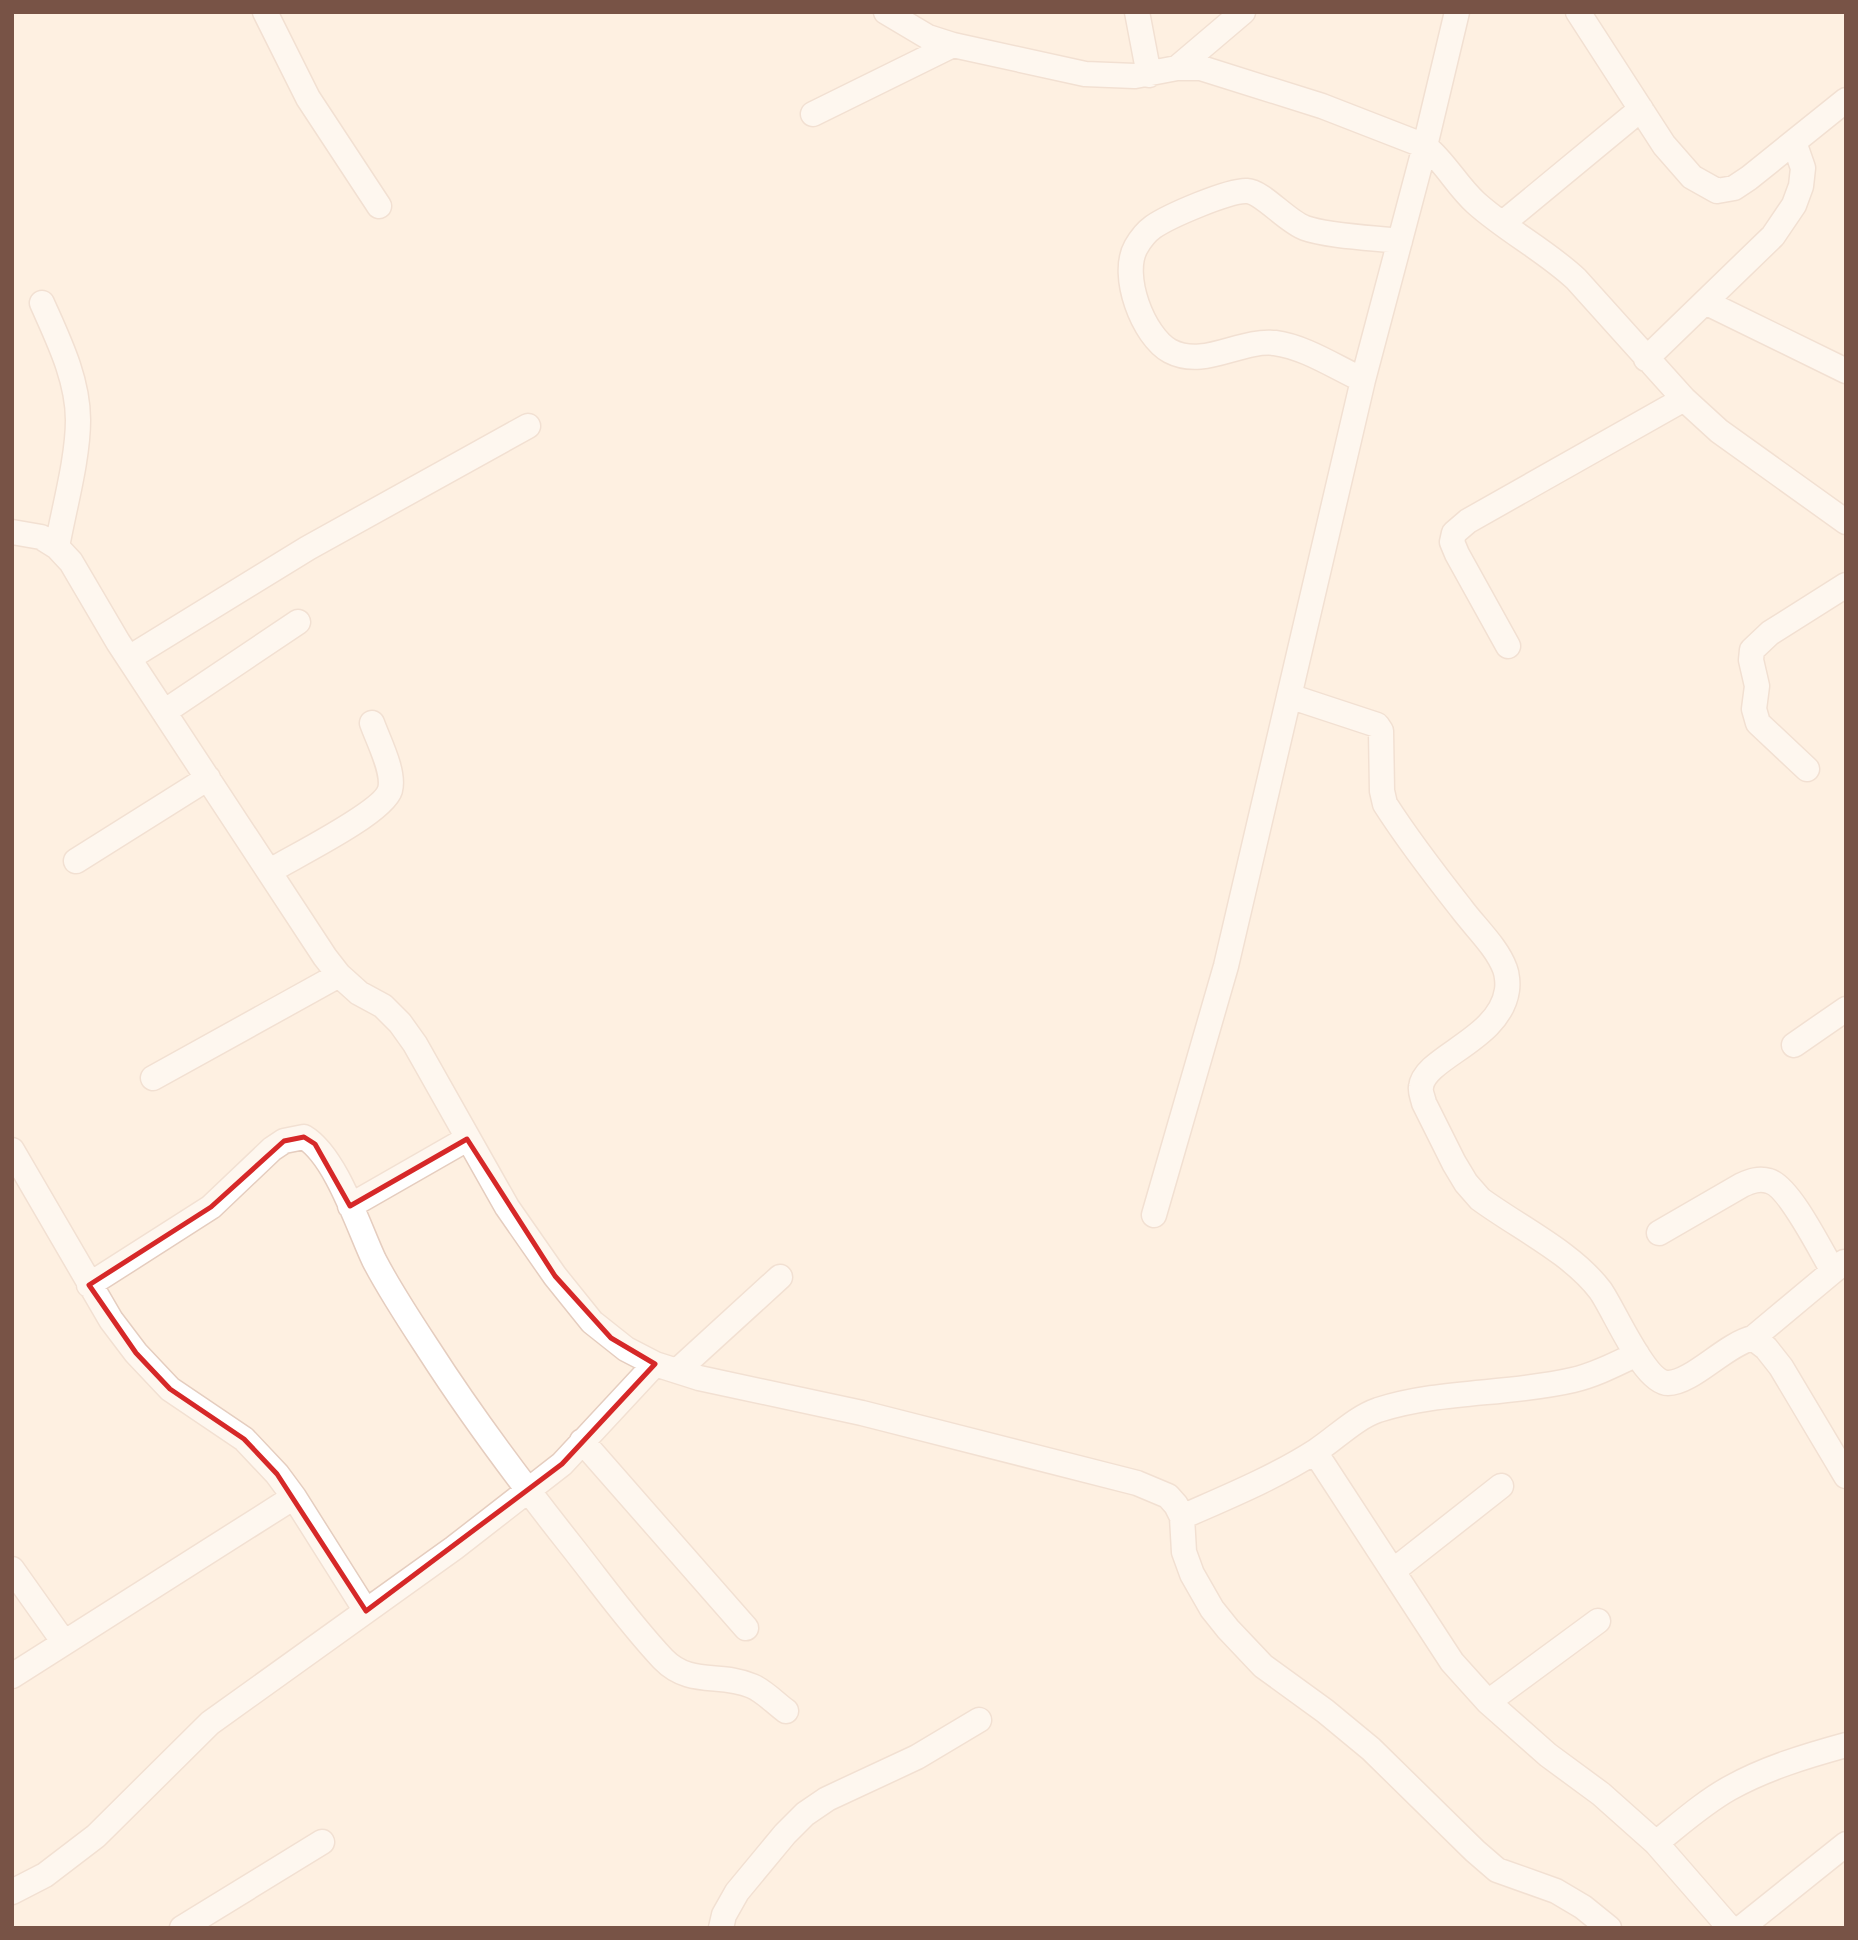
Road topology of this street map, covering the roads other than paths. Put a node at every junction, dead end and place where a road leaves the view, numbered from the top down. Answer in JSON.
{"nodes":[{"id":1,"x":265,"y":12,"type":"edge"},
{"id":2,"x":887,"y":12,"type":"edge"},
{"id":3,"x":1137,"y":12,"type":"edge"},
{"id":4,"x":1243,"y":12,"type":"edge"},
{"id":5,"x":1457,"y":12,"type":"edge"},
{"id":6,"x":1578,"y":12,"type":"edge"},
{"id":7,"x":953,"y":46,"type":"junction"},
{"id":8,"x":1177,"y":68,"type":"junction"},
{"id":9,"x":1149,"y":75,"type":"junction"},
{"id":10,"x":1846,"y":100,"type":"edge"},
{"id":11,"x":1641,"y":109,"type":"junction"},
{"id":12,"x":813,"y":114,"type":"dead end"},
{"id":13,"x":1794,"y":142,"type":"junction"},
{"id":14,"x":1425,"y":146,"type":"junction"},
{"id":15,"x":379,"y":206,"type":"dead end"},
{"id":16,"x":1503,"y":223,"type":"junction"},
{"id":17,"x":1400,"y":241,"type":"junction"},
{"id":18,"x":1705,"y":302,"type":"junction"},
{"id":19,"x":42,"y":303,"type":"dead end"},
{"id":20,"x":1646,"y":359,"type":"junction"},
{"id":21,"x":1846,"y":371,"type":"edge"},
{"id":22,"x":1363,"y":380,"type":"junction"},
{"id":23,"x":1684,"y":399,"type":"junction"},
{"id":24,"x":527,"y":426,"type":"dead end"},
{"id":25,"x":1846,"y":522,"type":"edge"},
{"id":26,"x":12,"y":533,"type":"edge"},
{"id":27,"x":57,"y":547,"type":"junction"},
{"id":28,"x":1846,"y":585,"type":"edge"},
{"id":29,"x":298,"y":622,"type":"dead end"},
{"id":30,"x":1508,"y":646,"type":"dead end"},
{"id":31,"x":129,"y":658,"type":"junction"},
{"id":32,"x":1289,"y":696,"type":"junction"},
{"id":33,"x":164,"y":712,"type":"junction"},
{"id":34,"x":372,"y":723,"type":"dead end"},
{"id":35,"x":1807,"y":769,"type":"dead end"},
{"id":36,"x":208,"y":778,"type":"junction"},
{"id":37,"x":76,"y":861,"type":"dead end"},
{"id":38,"x":270,"y":871,"type":"junction"},
{"id":39,"x":339,"y":975,"type":"junction"},
{"id":40,"x":1846,"y":1009,"type":"edge"},
{"id":41,"x":1794,"y":1045,"type":"dead end"},
{"id":42,"x":153,"y":1078,"type":"dead end"},
{"id":43,"x":467,"y":1139,"type":"junction"},
{"id":44,"x":12,"y":1150,"type":"edge"},
{"id":45,"x":350,"y":1206,"type":"junction"},
{"id":46,"x":1154,"y":1215,"type":"dead end"},
{"id":47,"x":1659,"y":1233,"type":"dead end"},
{"id":48,"x":1839,"y":1265,"type":"edge"},
{"id":49,"x":780,"y":1277,"type":"dead end"},
{"id":50,"x":89,"y":1285,"type":"junction"},
{"id":51,"x":1753,"y":1338,"type":"junction"},
{"id":52,"x":1637,"y":1354,"type":"junction"},
{"id":53,"x":666,"y":1367,"type":"junction"},
{"id":54,"x":582,"y":1441,"type":"junction"},
{"id":55,"x":1315,"y":1452,"type":"junction"},
{"id":56,"x":1846,"y":1476,"type":"edge"},
{"id":57,"x":1501,"y":1486,"type":"dead end"},
{"id":58,"x":528,"y":1491,"type":"junction"},
{"id":59,"x":295,"y":1497,"type":"junction"},
{"id":60,"x":1181,"y":1517,"type":"junction"},
{"id":61,"x":12,"y":1569,"type":"edge"},
{"id":62,"x":1393,"y":1571,"type":"junction"},
{"id":63,"x":366,"y":1611,"type":"junction"},
{"id":64,"x":1598,"y":1621,"type":"dead end"},
{"id":65,"x":746,"y":1628,"type":"dead end"},
{"id":66,"x":63,"y":1641,"type":"junction"},
{"id":67,"x":12,"y":1676,"type":"edge"},
{"id":68,"x":1488,"y":1702,"type":"junction"},
{"id":69,"x":786,"y":1711,"type":"dead end"},
{"id":70,"x":979,"y":1720,"type":"dead end"},
{"id":71,"x":1846,"y":1745,"type":"edge"},
{"id":72,"x":322,"y":1842,"type":"dead end"},
{"id":73,"x":1656,"y":1843,"type":"junction"},
{"id":74,"x":1846,"y":1844,"type":"edge"},
{"id":75,"x":12,"y":1892,"type":"edge"},
{"id":76,"x":182,"y":1928,"type":"edge"},
{"id":77,"x":721,"y":1928,"type":"edge"},
{"id":78,"x":1608,"y":1928,"type":"edge"},
{"id":79,"x":1730,"y":1928,"type":"edge"},
{"id":80,"x":1741,"y":1928,"type":"edge"}],
"edges":[{"from":1,"to":15,"type":"street"},
{"from":2,"to":7,"type":"street"},
{"from":3,"to":9,"type":"street"},
{"from":4,"to":8,"type":"street"},
{"from":5,"to":14,"type":"street"},
{"from":6,"to":11,"type":"street"},
{"from":7,"to":9,"type":"street"},
{"from":7,"to":12,"type":"street"},
{"from":8,"to":9,"type":"street"},
{"from":8,"to":14,"type":"street"},
{"from":10,"to":13,"type":"street"},
{"from":11,"to":13,"type":"street"},
{"from":11,"to":16,"type":"street"},
{"from":13,"to":18,"type":"street"},
{"from":14,"to":16,"type":"street"},
{"from":14,"to":17,"type":"street"},
{"from":16,"to":20,"type":"street"},
{"from":17,"to":22,"type":"street"},
{"from":17,"to":22,"type":"street"},
{"from":18,"to":20,"type":"street"},
{"from":18,"to":21,"type":"street"},
{"from":19,"to":27,"type":"street"},
{"from":20,"to":23,"type":"street"},
{"from":22,"to":32,"type":"street"},
{"from":23,"to":25,"type":"street"},
{"from":23,"to":30,"type":"street"},
{"from":24,"to":31,"type":"street"},
{"from":26,"to":27,"type":"street"},
{"from":27,"to":31,"type":"street"},
{"from":28,"to":35,"type":"street"},
{"from":29,"to":33,"type":"street"},
{"from":31,"to":33,"type":"street"},
{"from":32,"to":46,"type":"street"},
{"from":32,"to":52,"type":"street"},
{"from":33,"to":36,"type":"street"},
{"from":34,"to":38,"type":"street"},
{"from":36,"to":37,"type":"street"},
{"from":36,"to":38,"type":"street"},
{"from":38,"to":39,"type":"street"},
{"from":39,"to":42,"type":"street"},
{"from":39,"to":43,"type":"street"},
{"from":40,"to":41,"type":"street"},
{"from":43,"to":45,"type":"street"},
{"from":43,"to":53,"type":"street"},
{"from":44,"to":50,"type":"street"},
{"from":45,"to":50,"type":"street"},
{"from":45,"to":58,"type":"street"},
{"from":47,"to":48,"type":"street"},
{"from":48,"to":51,"type":"street"},
{"from":49,"to":53,"type":"street"},
{"from":50,"to":59,"type":"street"},
{"from":51,"to":52,"type":"street"},
{"from":51,"to":56,"type":"street"},
{"from":52,"to":55,"type":"street"},
{"from":53,"to":54,"type":"street"},
{"from":53,"to":60,"type":"street"},
{"from":54,"to":58,"type":"street"},
{"from":54,"to":65,"type":"street"},
{"from":55,"to":60,"type":"street"},
{"from":55,"to":62,"type":"street"},
{"from":57,"to":62,"type":"street"},
{"from":58,"to":63,"type":"street"},
{"from":58,"to":69,"type":"street"},
{"from":59,"to":63,"type":"street"},
{"from":59,"to":66,"type":"street"},
{"from":60,"to":78,"type":"street"},
{"from":61,"to":66,"type":"street"},
{"from":62,"to":68,"type":"street"},
{"from":63,"to":75,"type":"street"},
{"from":64,"to":68,"type":"street"},
{"from":66,"to":67,"type":"street"},
{"from":68,"to":73,"type":"street"},
{"from":70,"to":77,"type":"street"},
{"from":71,"to":73,"type":"street"},
{"from":72,"to":76,"type":"street"},
{"from":73,"to":79,"type":"street"},
{"from":74,"to":80,"type":"street"}]}
